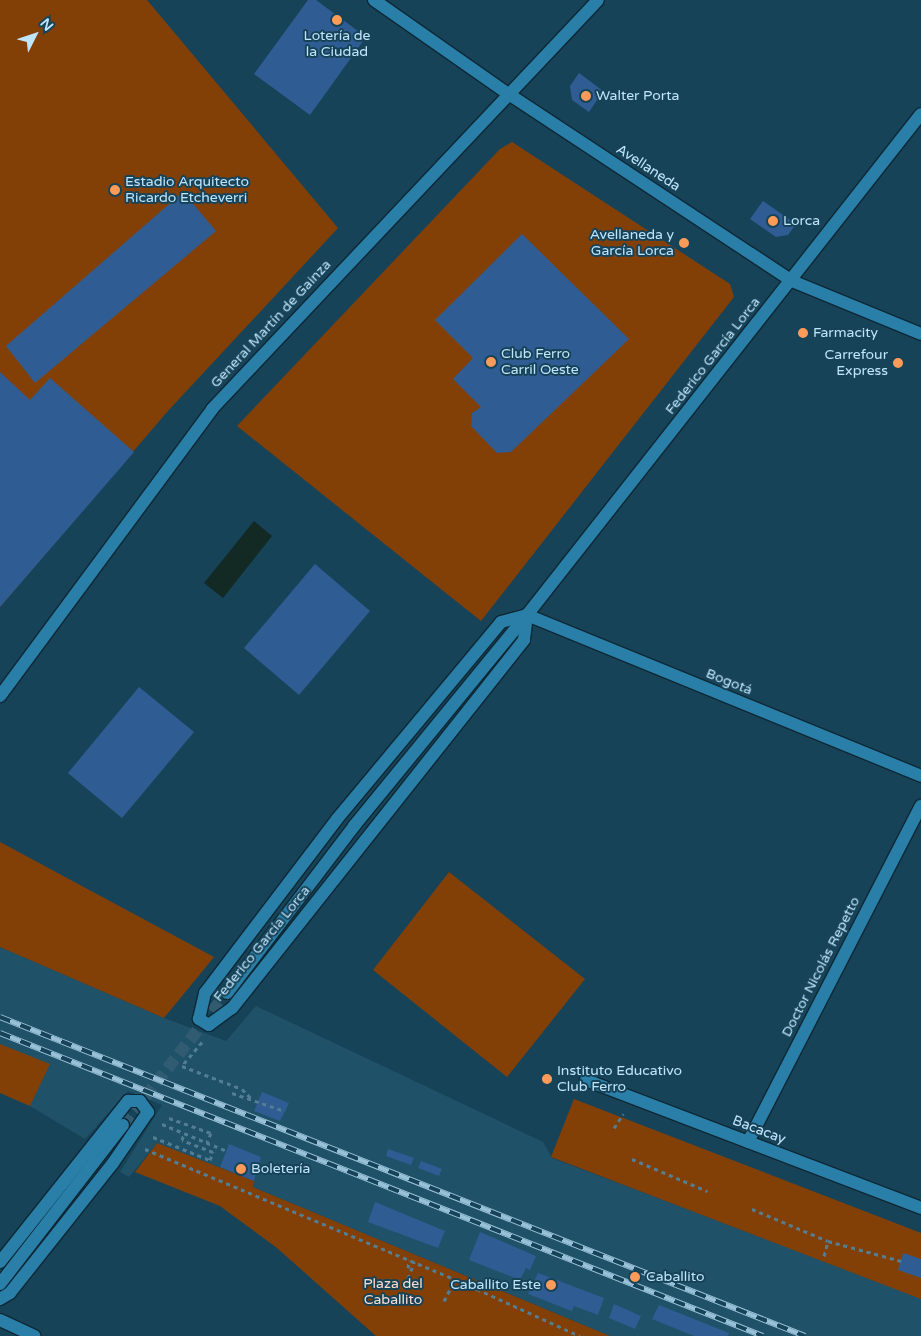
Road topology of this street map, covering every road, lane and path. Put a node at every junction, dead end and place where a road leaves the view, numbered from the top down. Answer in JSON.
{"nodes":[{"id":1,"x":374,"y":0,"type":"edge"},
{"id":2,"x":598,"y":0,"type":"edge"},
{"id":3,"x":507,"y":93,"type":"junction"},
{"id":4,"x":921,"y":114,"type":"edge"},
{"id":5,"x":792,"y":280,"type":"junction"},
{"id":6,"x":921,"y":334,"type":"edge"},
{"id":7,"x":527,"y":615,"type":"junction"},
{"id":8,"x":0,"y":696,"type":"edge"},
{"id":9,"x":921,"y":776,"type":"edge"},
{"id":10,"x":921,"y":806,"type":"edge"},
{"id":11,"x":227,"y":993,"type":"tunnel mouth"},
{"id":12,"x":222,"y":1016,"type":"junction"},
{"id":13,"x":586,"y":1080,"type":"dead end"},
{"id":14,"x":232,"y":1093,"type":"dead end"},
{"id":15,"x":251,"y":1098,"type":"junction"},
{"id":16,"x":285,"y":1111,"type":"dead end"},
{"id":17,"x":169,"y":1118,"type":"dead end"},
{"id":18,"x":123,"y":1125,"type":"tunnel mouth"},
{"id":19,"x":161,"y":1141,"type":"dead end"},
{"id":20,"x":207,"y":1142,"type":"junction"},
{"id":21,"x":748,"y":1142,"type":"junction"},
{"id":22,"x":139,"y":1146,"type":"dead end"},
{"id":23,"x":226,"y":1152,"type":"dead end"},
{"id":24,"x":632,"y":1159,"type":"dead end"},
{"id":25,"x":707,"y":1191,"type":"dead end"},
{"id":26,"x":921,"y":1208,"type":"edge"},
{"id":27,"x":752,"y":1209,"type":"dead end"},
{"id":28,"x":828,"y":1242,"type":"junction"},
{"id":29,"x":824,"y":1256,"type":"dead end"},
{"id":30,"x":410,"y":1260,"type":"junction"},
{"id":31,"x":901,"y":1261,"type":"dead end"},
{"id":32,"x":0,"y":1262,"type":"edge"},
{"id":33,"x":414,"y":1262,"type":"junction"},
{"id":34,"x":408,"y":1268,"type":"dead end"},
{"id":35,"x":455,"y":1279,"type":"junction"},
{"id":36,"x":0,"y":1284,"type":"edge"},
{"id":37,"x":405,"y":1286,"type":"dead end"},
{"id":38,"x":0,"y":1299,"type":"edge"},
{"id":39,"x":444,"y":1301,"type":"dead end"},
{"id":40,"x":0,"y":1320,"type":"edge"},
{"id":41,"x":35,"y":1336,"type":"edge"},
{"id":42,"x":580,"y":1336,"type":"edge"}],
"edges":[{"from":1,"to":3,"type":"street","name":"Avellaneda"},
{"from":2,"to":3,"type":"street","name":"General Martín de Gainza"},
{"from":3,"to":5,"type":"street","name":"Avellaneda"},
{"from":3,"to":8,"type":"street","name":"General Martín de Gainza"},
{"from":4,"to":5,"type":"street","name":"Federico García Lorca"},
{"from":5,"to":6,"type":"street","name":"Avellaneda"},
{"from":5,"to":7,"type":"street","name":"Federico García Lorca"},
{"from":7,"to":9,"type":"street","name":"Bogotá"},
{"from":7,"to":11,"type":"street","name":"Federico García Lorca"},
{"from":7,"to":12,"type":"street","name":"Federico García Lorca"},
{"from":7,"to":12,"type":"street","name":"Federico García Lorca"},
{"from":10,"to":21,"type":"street","name":"Doctor Nicolás Repetto"},
{"from":12,"to":15,"type":"path"},
{"from":13,"to":21,"type":"street","name":"Bacacay"},
{"from":14,"to":15,"type":"path"},
{"from":15,"to":16,"type":"path"},
{"from":17,"to":20,"type":"path"},
{"from":18,"to":36,"type":"street"},
{"from":19,"to":20,"type":"path"},
{"from":20,"to":23,"type":"path"},
{"from":21,"to":26,"type":"street","name":"Bacacay"},
{"from":22,"to":30,"type":"path"},
{"from":24,"to":25,"type":"path"},
{"from":27,"to":28,"type":"path"},
{"from":28,"to":29,"type":"path"},
{"from":28,"to":31,"type":"path"},
{"from":30,"to":33,"type":"path"},
{"from":30,"to":34,"type":"path"},
{"from":32,"to":38,"type":"street"},
{"from":33,"to":35,"type":"path"},
{"from":33,"to":37,"type":"path"},
{"from":35,"to":39,"type":"path"},
{"from":35,"to":42,"type":"path"},
{"from":40,"to":41,"type":"street"}]}
